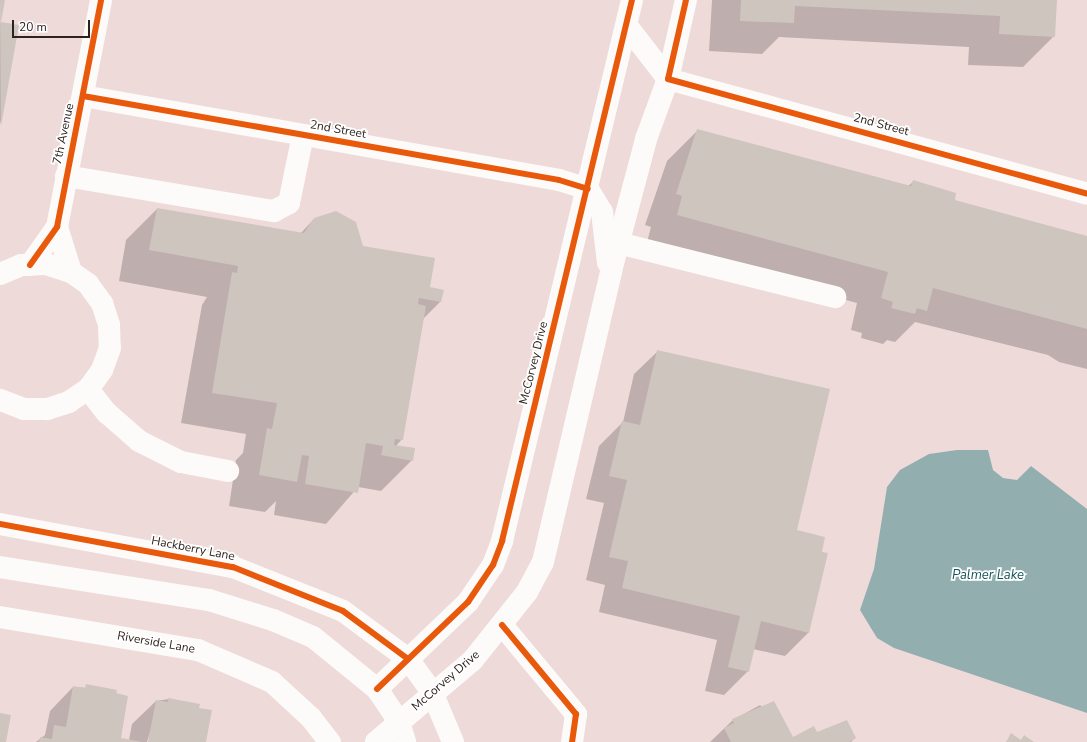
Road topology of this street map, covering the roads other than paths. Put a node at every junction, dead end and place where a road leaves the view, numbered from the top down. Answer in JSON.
{"nodes":[{"id":1,"x":101,"y":0,"type":"edge"},
{"id":2,"x":632,"y":0,"type":"edge"},
{"id":3,"x":686,"y":0,"type":"edge"},
{"id":4,"x":627,"y":26,"type":"junction"},
{"id":5,"x":668,"y":79,"type":"junction"},
{"id":6,"x":83,"y":96,"type":"junction"},
{"id":7,"x":303,"y":135,"type":"junction"},
{"id":8,"x":66,"y":176,"type":"junction"},
{"id":9,"x":588,"y":189,"type":"junction"},
{"id":10,"x":1087,"y":194,"type":"edge"},
{"id":11,"x":57,"y":227,"type":"junction"},
{"id":12,"x":618,"y":243,"type":"junction"},
{"id":13,"x":30,"y":265,"type":"junction"},
{"id":14,"x":71,"y":272,"type":"junction"},
{"id":15,"x":0,"y":274,"type":"edge"},
{"id":16,"x":610,"y":276,"type":"junction"},
{"id":17,"x":835,"y":297,"type":"dead end"},
{"id":18,"x":88,"y":389,"type":"junction"},
{"id":19,"x":0,"y":400,"type":"edge"},
{"id":20,"x":228,"y":471,"type":"dead end"},
{"id":21,"x":0,"y":524,"type":"edge"},
{"id":22,"x":0,"y":567,"type":"edge"},
{"id":23,"x":0,"y":617,"type":"edge"},
{"id":24,"x":502,"y":625,"type":"junction"},
{"id":25,"x":408,"y":659,"type":"junction"},
{"id":26,"x":377,"y":689,"type":"junction"},
{"id":27,"x":432,"y":692,"type":"junction"},
{"id":28,"x":402,"y":732,"type":"edge"},
{"id":29,"x":330,"y":742,"type":"edge"},
{"id":30,"x":376,"y":742,"type":"edge"},
{"id":31,"x":453,"y":742,"type":"edge"},
{"id":32,"x":572,"y":742,"type":"edge"}],
"edges":[{"from":1,"to":6,"type":"street","name":"7th Avenue"},
{"from":2,"to":4,"type":"street","name":"McCorvey Drive"},
{"from":3,"to":5,"type":"street","name":"McCorvey Drive"},
{"from":4,"to":5,"type":"street"},
{"from":4,"to":9,"type":"street","name":"McCorvey Drive"},
{"from":5,"to":10,"type":"street","name":"2nd Street"},
{"from":5,"to":12,"type":"street","name":"McCorvey Drive"},
{"from":6,"to":7,"type":"street","name":"2nd Street"},
{"from":6,"to":8,"type":"street","name":"7th Avenue"},
{"from":7,"to":8,"type":"street"},
{"from":7,"to":9,"type":"street","name":"2nd Street"},
{"from":8,"to":11,"type":"street","name":"7th Avenue"},
{"from":9,"to":16,"type":"street"},
{"from":9,"to":25,"type":"street","name":"McCorvey Drive"},
{"from":11,"to":13,"type":"street","name":"7th Avenue"},
{"from":11,"to":14,"type":"street","name":"7th Avenue"},
{"from":12,"to":16,"type":"street","name":"McCorvey Drive"},
{"from":12,"to":17,"type":"street"},
{"from":13,"to":14,"type":"street"},
{"from":13,"to":15,"type":"street"},
{"from":14,"to":18,"type":"street"},
{"from":16,"to":24,"type":"street","name":"McCorvey Drive"},
{"from":18,"to":19,"type":"street"},
{"from":18,"to":20,"type":"street"},
{"from":21,"to":25,"type":"street","name":"Hackberry Lane"},
{"from":22,"to":26,"type":"street"},
{"from":23,"to":29,"type":"street","name":"Riverside Lane"},
{"from":24,"to":27,"type":"street","name":"McCorvey Drive"},
{"from":24,"to":32,"type":"street"},
{"from":25,"to":26,"type":"street","name":"McCorvey Drive"},
{"from":25,"to":27,"type":"street","name":"Hackberry Lane"},
{"from":26,"to":28,"type":"street"},
{"from":27,"to":28,"type":"street","name":"McCorvey Drive"},
{"from":27,"to":31,"type":"street","name":"Hackberry Lane"},
{"from":28,"to":30,"type":"street"}]}
